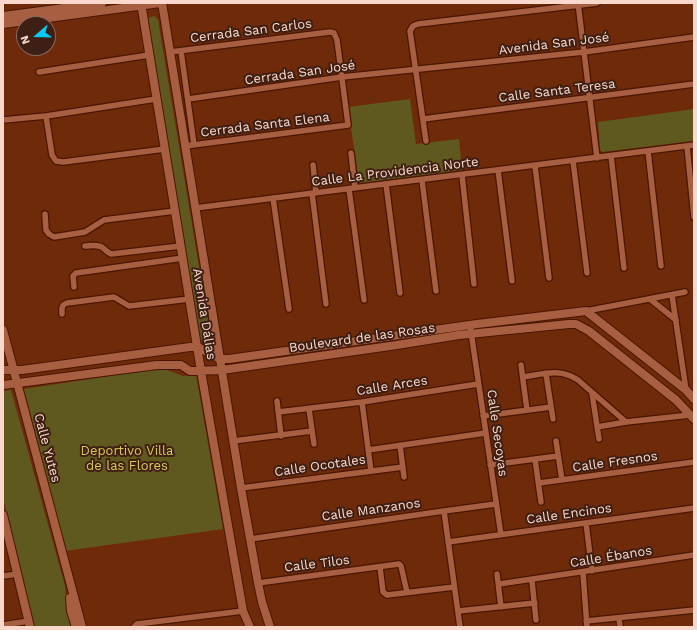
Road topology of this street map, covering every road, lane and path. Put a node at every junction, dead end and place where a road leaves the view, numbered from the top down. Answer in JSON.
{"nodes":[{"id":1,"x":102,"y":3,"type":"edge"},
{"id":2,"x":161,"y":3,"type":"edge"},
{"id":3,"x":596,"y":3,"type":"edge"},
{"id":4,"x":141,"y":4,"type":"edge"},
{"id":5,"x":579,"y":4,"type":"edge"},
{"id":6,"x":3,"y":16,"type":"edge"},
{"id":7,"x":3,"y":24,"type":"edge"},
{"id":8,"x":694,"y":37,"type":"edge"},
{"id":9,"x":181,"y":51,"type":"junction"},
{"id":10,"x":170,"y":52,"type":"junction"},
{"id":11,"x":584,"y":52,"type":"junction"},
{"id":12,"x":149,"y":55,"type":"junction"},
{"id":13,"x":416,"y":70,"type":"junction"},
{"id":14,"x":39,"y":72,"type":"dead end"},
{"id":15,"x":342,"y":77,"type":"junction"},
{"id":16,"x":694,"y":84,"type":"edge"},
{"id":17,"x":591,"y":97,"type":"junction"},
{"id":18,"x":156,"y":99,"type":"junction"},
{"id":19,"x":188,"y":99,"type":"junction"},
{"id":20,"x":46,"y":116,"type":"junction"},
{"id":21,"x":423,"y":119,"type":"junction"},
{"id":22,"x":3,"y":120,"type":"edge"},
{"id":23,"x":426,"y":141,"type":"dead end"},
{"id":24,"x":194,"y":145,"type":"junction"},
{"id":25,"x":694,"y":145,"type":"edge"},
{"id":26,"x":185,"y":146,"type":"junction"},
{"id":27,"x":686,"y":146,"type":"junction"},
{"id":28,"x":165,"y":150,"type":"junction"},
{"id":29,"x":648,"y":151,"type":"junction"},
{"id":30,"x":351,"y":153,"type":"dead end"},
{"id":31,"x":611,"y":156,"type":"junction"},
{"id":32,"x":597,"y":158,"type":"junction"},
{"id":33,"x":572,"y":161,"type":"junction"},
{"id":34,"x":313,"y":165,"type":"dead end"},
{"id":35,"x":535,"y":166,"type":"junction"},
{"id":36,"x":498,"y":170,"type":"junction"},
{"id":37,"x":462,"y":175,"type":"junction"},
{"id":38,"x":422,"y":180,"type":"junction"},
{"id":39,"x":386,"y":184,"type":"junction"},
{"id":40,"x":352,"y":188,"type":"junction"},
{"id":41,"x":314,"y":193,"type":"junction"},
{"id":42,"x":273,"y":198,"type":"junction"},
{"id":43,"x":195,"y":208,"type":"junction"},
{"id":44,"x":175,"y":211,"type":"junction"},
{"id":45,"x":44,"y":214,"type":"dead end"},
{"id":46,"x":694,"y":217,"type":"edge"},
{"id":47,"x":85,"y":246,"type":"dead end"},
{"id":48,"x":181,"y":246,"type":"junction"},
{"id":49,"x":183,"y":258,"type":"junction"},
{"id":50,"x":661,"y":266,"type":"dead end"},
{"id":51,"x":624,"y":268,"type":"dead end"},
{"id":52,"x":587,"y":273,"type":"dead end"},
{"id":53,"x":549,"y":278,"type":"dead end"},
{"id":54,"x":512,"y":281,"type":"dead end"},
{"id":55,"x":474,"y":284,"type":"dead end"},
{"id":56,"x":74,"y":287,"type":"dead end"},
{"id":57,"x":436,"y":291,"type":"dead end"},
{"id":58,"x":400,"y":292,"type":"dead end"},
{"id":59,"x":685,"y":292,"type":"dead end"},
{"id":60,"x":672,"y":295,"type":"junction"},
{"id":61,"x":190,"y":299,"type":"junction"},
{"id":62,"x":650,"y":299,"type":"junction"},
{"id":63,"x":364,"y":300,"type":"dead end"},
{"id":64,"x":326,"y":304,"type":"dead end"},
{"id":65,"x":289,"y":309,"type":"dead end"},
{"id":66,"x":586,"y":311,"type":"junction"},
{"id":67,"x":62,"y":314,"type":"dead end"},
{"id":68,"x":676,"y":320,"type":"junction"},
{"id":69,"x":470,"y":325,"type":"junction"},
{"id":70,"x":3,"y":330,"type":"edge"},
{"id":71,"x":471,"y":334,"type":"junction"},
{"id":72,"x":198,"y":347,"type":"junction"},
{"id":73,"x":220,"y":359,"type":"junction"},
{"id":74,"x":521,"y":365,"type":"dead end"},
{"id":75,"x":3,"y":370,"type":"edge"},
{"id":76,"x":222,"y":370,"type":"junction"},
{"id":77,"x":14,"y":371,"type":"junction"},
{"id":78,"x":201,"y":371,"type":"junction"},
{"id":79,"x":546,"y":374,"type":"junction"},
{"id":80,"x":523,"y":377,"type":"junction"},
{"id":81,"x":18,"y":384,"type":"junction"},
{"id":82,"x":478,"y":384,"type":"junction"},
{"id":83,"x":3,"y":385,"type":"edge"},
{"id":84,"x":686,"y":390,"type":"junction"},
{"id":85,"x":592,"y":393,"type":"junction"},
{"id":86,"x":694,"y":399,"type":"edge"},
{"id":87,"x":277,"y":401,"type":"dead end"},
{"id":88,"x":362,"y":402,"type":"junction"},
{"id":89,"x":551,"y":407,"type":"junction"},
{"id":90,"x":309,"y":409,"type":"junction"},
{"id":91,"x":527,"y":410,"type":"junction"},
{"id":92,"x":278,"y":412,"type":"junction"},
{"id":93,"x":483,"y":416,"type":"junction"},
{"id":94,"x":692,"y":417,"type":"edge"},
{"id":95,"x":553,"y":419,"type":"dead end"},
{"id":96,"x":626,"y":422,"type":"junction"},
{"id":97,"x":597,"y":427,"type":"junction"},
{"id":98,"x":312,"y":431,"type":"junction"},
{"id":99,"x":486,"y":433,"type":"junction"},
{"id":100,"x":281,"y":436,"type":"junction"},
{"id":101,"x":599,"y":439,"type":"dead end"},
{"id":102,"x":233,"y":441,"type":"junction"},
{"id":103,"x":556,"y":441,"type":"dead end"},
{"id":104,"x":314,"y":444,"type":"dead end"},
{"id":105,"x":400,"y":445,"type":"junction"},
{"id":106,"x":368,"y":450,"type":"junction"},
{"id":107,"x":558,"y":456,"type":"junction"},
{"id":108,"x":535,"y":459,"type":"junction"},
{"id":109,"x":694,"y":462,"type":"edge"},
{"id":110,"x":490,"y":465,"type":"junction"},
{"id":111,"x":402,"y":467,"type":"junction"},
{"id":112,"x":372,"y":471,"type":"junction"},
{"id":113,"x":404,"y":478,"type":"dead end"},
{"id":114,"x":562,"y":480,"type":"junction"},
{"id":115,"x":539,"y":483,"type":"junction"},
{"id":116,"x":241,"y":488,"type":"junction"},
{"id":117,"x":541,"y":502,"type":"dead end"},
{"id":118,"x":496,"y":504,"type":"junction"},
{"id":119,"x":694,"y":508,"type":"edge"},
{"id":120,"x":444,"y":510,"type":"junction"},
{"id":121,"x":3,"y":515,"type":"edge"},
{"id":122,"x":586,"y":523,"type":"junction"},
{"id":123,"x":5,"y":531,"type":"edge"},
{"id":124,"x":501,"y":535,"type":"junction"},
{"id":125,"x":250,"y":539,"type":"junction"},
{"id":126,"x":448,"y":542,"type":"junction"},
{"id":127,"x":694,"y":556,"type":"edge"},
{"id":128,"x":380,"y":567,"type":"junction"},
{"id":129,"x":592,"y":571,"type":"junction"},
{"id":130,"x":67,"y":573,"type":"junction"},
{"id":131,"x":583,"y":573,"type":"junction"},
{"id":132,"x":18,"y":574,"type":"junction"},
{"id":133,"x":497,"y":574,"type":"dead end"},
{"id":134,"x":3,"y":576,"type":"edge"},
{"id":135,"x":532,"y":581,"type":"junction"},
{"id":136,"x":258,"y":583,"type":"junction"},
{"id":137,"x":499,"y":584,"type":"junction"},
{"id":138,"x":454,"y":587,"type":"junction"},
{"id":139,"x":407,"y":592,"type":"junction"},
{"id":140,"x":535,"y":603,"type":"junction"},
{"id":141,"x":501,"y":607,"type":"junction"},
{"id":142,"x":694,"y":610,"type":"edge"},
{"id":143,"x":244,"y":611,"type":"junction"},
{"id":144,"x":458,"y":611,"type":"junction"},
{"id":145,"x":619,"y":618,"type":"junction"},
{"id":146,"x":536,"y":620,"type":"dead end"},
{"id":147,"x":30,"y":624,"type":"edge"},
{"id":148,"x":162,"y":624,"type":"edge"},
{"id":149,"x":587,"y":624,"type":"edge"},
{"id":150,"x":3,"y":625,"type":"edge"},
{"id":151,"x":134,"y":626,"type":"edge"},
{"id":152,"x":76,"y":627,"type":"edge"},
{"id":153,"x":82,"y":627,"type":"edge"},
{"id":154,"x":250,"y":627,"type":"edge"},
{"id":155,"x":270,"y":627,"type":"edge"},
{"id":156,"x":460,"y":627,"type":"edge"},
{"id":157,"x":620,"y":627,"type":"edge"}],
"edges":[{"from":1,"to":6,"type":"main road"},
{"from":2,"to":4,"type":"main road"},
{"from":2,"to":10,"type":"main road","name":"Avenida Dálias"},
{"from":3,"to":5,"type":"street"},
{"from":4,"to":7,"type":"main road"},
{"from":4,"to":12,"type":"main road","name":"Avenida Dálias"},
{"from":5,"to":11,"type":"street"},
{"from":5,"to":13,"type":"street"},
{"from":8,"to":11,"type":"street","name":"Avenida San José"},
{"from":9,"to":10,"type":"street","name":"Cerrada San Carlos"},
{"from":9,"to":15,"type":"street","name":"Cerrada San Carlos"},
{"from":9,"to":19,"type":"street"},
{"from":10,"to":26,"type":"main road","name":"Avenida Dálias"},
{"from":11,"to":13,"type":"street","name":"Avenida San José"},
{"from":11,"to":17,"type":"street"},
{"from":12,"to":14,"type":"street"},
{"from":12,"to":18,"type":"main road","name":"Avenida Dálias"},
{"from":13,"to":15,"type":"street","name":"Cerrada San José"},
{"from":13,"to":21,"type":"street"},
{"from":15,"to":19,"type":"street","name":"Cerrada San José"},
{"from":15,"to":24,"type":"street","name":"Cerrada Santa Elena"},
{"from":16,"to":17,"type":"street","name":"Calle Santa Teresa"},
{"from":17,"to":21,"type":"street","name":"Calle Santa Teresa"},
{"from":17,"to":32,"type":"street"},
{"from":18,"to":20,"type":"street"},
{"from":18,"to":28,"type":"main road","name":"Avenida Dálias"},
{"from":19,"to":24,"type":"street"},
{"from":20,"to":22,"type":"street"},
{"from":20,"to":28,"type":"street"},
{"from":21,"to":23,"type":"street"},
{"from":24,"to":26,"type":"street","name":"Cerrada Santa Elena"},
{"from":25,"to":27,"type":"street","name":"Calle La Providencia Norte"},
{"from":26,"to":43,"type":"main road","name":"Avenida Dálias"},
{"from":27,"to":29,"type":"street","name":"Calle La Providencia Norte"},
{"from":27,"to":46,"type":"street"},
{"from":28,"to":44,"type":"main road","name":"Avenida Dálias"},
{"from":29,"to":31,"type":"street","name":"Calle La Providencia Norte"},
{"from":29,"to":50,"type":"street"},
{"from":30,"to":40,"type":"street"},
{"from":31,"to":32,"type":"street","name":"Calle La Providencia Norte"},
{"from":31,"to":51,"type":"street"},
{"from":32,"to":33,"type":"street","name":"Calle La Providencia Norte"},
{"from":33,"to":35,"type":"street","name":"Calle La Providencia Norte"},
{"from":33,"to":52,"type":"street"},
{"from":34,"to":41,"type":"street"},
{"from":35,"to":36,"type":"street","name":"Calle La Providencia Norte"},
{"from":35,"to":53,"type":"street"},
{"from":36,"to":37,"type":"street","name":"Calle La Providencia Norte"},
{"from":36,"to":54,"type":"street"},
{"from":37,"to":38,"type":"street","name":"Calle La Providencia Norte"},
{"from":37,"to":55,"type":"street"},
{"from":38,"to":39,"type":"street","name":"Calle La Providencia Norte"},
{"from":38,"to":57,"type":"street"},
{"from":39,"to":40,"type":"street","name":"Calle La Providencia Norte"},
{"from":39,"to":58,"type":"street"},
{"from":40,"to":41,"type":"street","name":"Calle La Providencia Norte"},
{"from":40,"to":63,"type":"street"},
{"from":41,"to":42,"type":"street","name":"Calle La Providencia Norte"},
{"from":41,"to":64,"type":"street"},
{"from":42,"to":43,"type":"street","name":"Calle La Providencia Norte"},
{"from":42,"to":65,"type":"street"},
{"from":43,"to":73,"type":"main road","name":"Avenida Dálias"},
{"from":44,"to":45,"type":"street"},
{"from":44,"to":48,"type":"main road","name":"Avenida Dálias"},
{"from":47,"to":48,"type":"street"},
{"from":48,"to":49,"type":"main road","name":"Avenida Dálias"},
{"from":49,"to":56,"type":"street"},
{"from":49,"to":61,"type":"main road","name":"Avenida Dálias"},
{"from":59,"to":60,"type":"street"},
{"from":60,"to":62,"type":"street"},
{"from":60,"to":68,"type":"street"},
{"from":61,"to":67,"type":"street"},
{"from":61,"to":72,"type":"main road","name":"Avenida Dálias"},
{"from":62,"to":66,"type":"street"},
{"from":62,"to":68,"type":"street"},
{"from":66,"to":69,"type":"main road","name":"Boulevard de las Rosas"},
{"from":66,"to":84,"type":"main road"},
{"from":68,"to":84,"type":"street"},
{"from":69,"to":71,"type":"street","name":"Calle Secoyas"},
{"from":69,"to":73,"type":"main road","name":"Boulevard de las Rosas"},
{"from":70,"to":77,"type":"main road","name":"Calle Yutes"},
{"from":71,"to":76,"type":"main road","name":"Boulevard de las Rosas"},
{"from":71,"to":82,"type":"street","name":"Calle Secoyas"},
{"from":71,"to":94,"type":"main road","name":"Boulevard de las Rosas"},
{"from":72,"to":73,"type":"main road"},
{"from":72,"to":77,"type":"main road"},
{"from":72,"to":78,"type":"main road","name":"Avenida Dálias"},
{"from":73,"to":76,"type":"main road","name":"Avenida Dálias"},
{"from":74,"to":80,"type":"street"},
{"from":75,"to":77,"type":"main road"},
{"from":76,"to":78,"type":"main road","name":"Boulevard de las Rosas"},
{"from":76,"to":102,"type":"main road","name":"Avenida Dálias"},
{"from":77,"to":81,"type":"main road","name":"Calle Yutes"},
{"from":78,"to":81,"type":"main road","name":"Boulevard de las Rosas"},
{"from":78,"to":143,"type":"main road","name":"Avenida Dálias"},
{"from":79,"to":80,"type":"street"},
{"from":79,"to":85,"type":"street"},
{"from":79,"to":89,"type":"street"},
{"from":80,"to":91,"type":"street"},
{"from":81,"to":83,"type":"main road","name":"Boulevard de las Rosas"},
{"from":81,"to":130,"type":"main road","name":"Calle Yutes"},
{"from":82,"to":88,"type":"street","name":"Calle Arces"},
{"from":82,"to":93,"type":"street","name":"Calle Secoyas"},
{"from":84,"to":86,"type":"main road"},
{"from":85,"to":96,"type":"street"},
{"from":85,"to":97,"type":"street"},
{"from":87,"to":92,"type":"street"},
{"from":88,"to":90,"type":"street","name":"Calle Arces"},
{"from":88,"to":106,"type":"street"},
{"from":89,"to":91,"type":"street"},
{"from":89,"to":95,"type":"street"},
{"from":90,"to":92,"type":"street","name":"Calle Arces"},
{"from":90,"to":98,"type":"street"},
{"from":91,"to":93,"type":"street"},
{"from":92,"to":100,"type":"street"},
{"from":93,"to":99,"type":"street","name":"Calle Secoyas"},
{"from":94,"to":96,"type":"street"},
{"from":96,"to":97,"type":"street"},
{"from":97,"to":101,"type":"street"},
{"from":98,"to":100,"type":"street"},
{"from":98,"to":104,"type":"street"},
{"from":99,"to":105,"type":"street","name":"Calle Ocotales"},
{"from":99,"to":110,"type":"street","name":"Calle Secoyas"},
{"from":100,"to":102,"type":"street"},
{"from":102,"to":116,"type":"main road","name":"Avenida Dálias"},
{"from":103,"to":107,"type":"street"},
{"from":105,"to":106,"type":"street","name":"Calle Ocotales"},
{"from":105,"to":111,"type":"street"},
{"from":106,"to":112,"type":"street"},
{"from":107,"to":108,"type":"street","name":"Calle Fresnos"},
{"from":107,"to":114,"type":"street"},
{"from":108,"to":110,"type":"street","name":"Calle Fresnos"},
{"from":108,"to":115,"type":"street"},
{"from":109,"to":114,"type":"street","name":"Calle Fresnos"},
{"from":110,"to":118,"type":"street","name":"Calle Secoyas"},
{"from":111,"to":112,"type":"street","name":"Calle Ocotales"},
{"from":111,"to":113,"type":"street"},
{"from":112,"to":116,"type":"street","name":"Calle Ocotales"},
{"from":114,"to":115,"type":"street","name":"Calle Fresnos"},
{"from":115,"to":117,"type":"street"},
{"from":116,"to":125,"type":"main road","name":"Avenida Dálias"},
{"from":118,"to":120,"type":"street","name":"Calle Manzanos"},
{"from":118,"to":124,"type":"street","name":"Calle Secoyas"},
{"from":119,"to":122,"type":"street","name":"Calle Encinos"},
{"from":120,"to":125,"type":"street","name":"Calle Manzanos"},
{"from":120,"to":126,"type":"street"},
{"from":121,"to":123,"type":"main road"},
{"from":122,"to":124,"type":"street","name":"Calle Encinos"},
{"from":122,"to":129,"type":"street"},
{"from":123,"to":132,"type":"main road"},
{"from":124,"to":126,"type":"street","name":"Calle Encinos"},
{"from":125,"to":136,"type":"main road","name":"Avenida Dálias"},
{"from":126,"to":138,"type":"street"},
{"from":127,"to":129,"type":"street","name":"Calle Ébanos"},
{"from":128,"to":136,"type":"street","name":"Calle Tilos"},
{"from":128,"to":139,"type":"street","name":"Calle Tilos"},
{"from":128,"to":139,"type":"street"},
{"from":129,"to":131,"type":"street","name":"Calle Ébanos"},
{"from":130,"to":152,"type":"main road","name":"Calle Yutes"},
{"from":130,"to":153,"type":"main road","name":"Calle Yutes"},
{"from":131,"to":135,"type":"street","name":"Calle Ébanos"},
{"from":131,"to":149,"type":"street"},
{"from":132,"to":134,"type":"street"},
{"from":132,"to":147,"type":"main road"},
{"from":133,"to":137,"type":"street"},
{"from":135,"to":137,"type":"street","name":"Calle Ébanos"},
{"from":135,"to":140,"type":"street"},
{"from":136,"to":155,"type":"main road","name":"Avenida Dálias"},
{"from":137,"to":141,"type":"street"},
{"from":138,"to":139,"type":"street"},
{"from":138,"to":144,"type":"street"},
{"from":140,"to":141,"type":"street"},
{"from":140,"to":146,"type":"street"},
{"from":141,"to":144,"type":"street"},
{"from":142,"to":145,"type":"street"},
{"from":143,"to":148,"type":"street"},
{"from":143,"to":154,"type":"main road","name":"Avenida Dálias"},
{"from":144,"to":156,"type":"street"},
{"from":145,"to":149,"type":"street"},
{"from":145,"to":157,"type":"street"},
{"from":147,"to":150,"type":"street"},
{"from":148,"to":151,"type":"street"}]}
